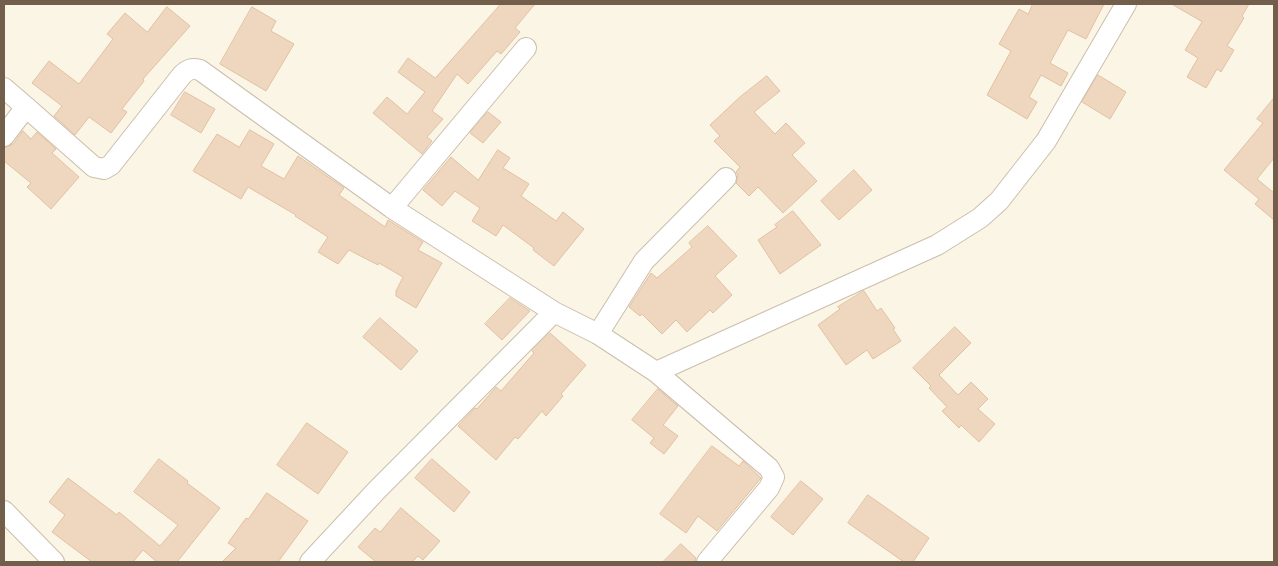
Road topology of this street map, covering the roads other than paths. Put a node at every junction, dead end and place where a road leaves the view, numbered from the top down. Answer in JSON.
{"nodes":[{"id":1,"x":1126,"y":4,"type":"edge"},
{"id":2,"x":526,"y":48,"type":"dead end"},
{"id":3,"x":4,"y":88,"type":"edge"},
{"id":4,"x":26,"y":107,"type":"junction"},
{"id":5,"x":4,"y":136,"type":"edge"},
{"id":6,"x":726,"y":178,"type":"dead end"},
{"id":7,"x":392,"y":208,"type":"junction"},
{"id":8,"x":554,"y":312,"type":"junction"},
{"id":9,"x":598,"y":334,"type":"junction"},
{"id":10,"x":656,"y":372,"type":"junction"},
{"id":11,"x":4,"y":511,"type":"edge"},
{"id":12,"x":54,"y":562,"type":"edge"},
{"id":13,"x":310,"y":562,"type":"edge"},
{"id":14,"x":707,"y":562,"type":"edge"}],
"edges":[{"from":1,"to":10,"type":"street"},
{"from":2,"to":7,"type":"street"},
{"from":3,"to":4,"type":"street"},
{"from":4,"to":5,"type":"street"},
{"from":4,"to":7,"type":"street"},
{"from":6,"to":9,"type":"street"},
{"from":7,"to":8,"type":"street"},
{"from":8,"to":9,"type":"street"},
{"from":8,"to":13,"type":"street"},
{"from":9,"to":10,"type":"street"},
{"from":10,"to":14,"type":"street"},
{"from":11,"to":12,"type":"street"}]}
